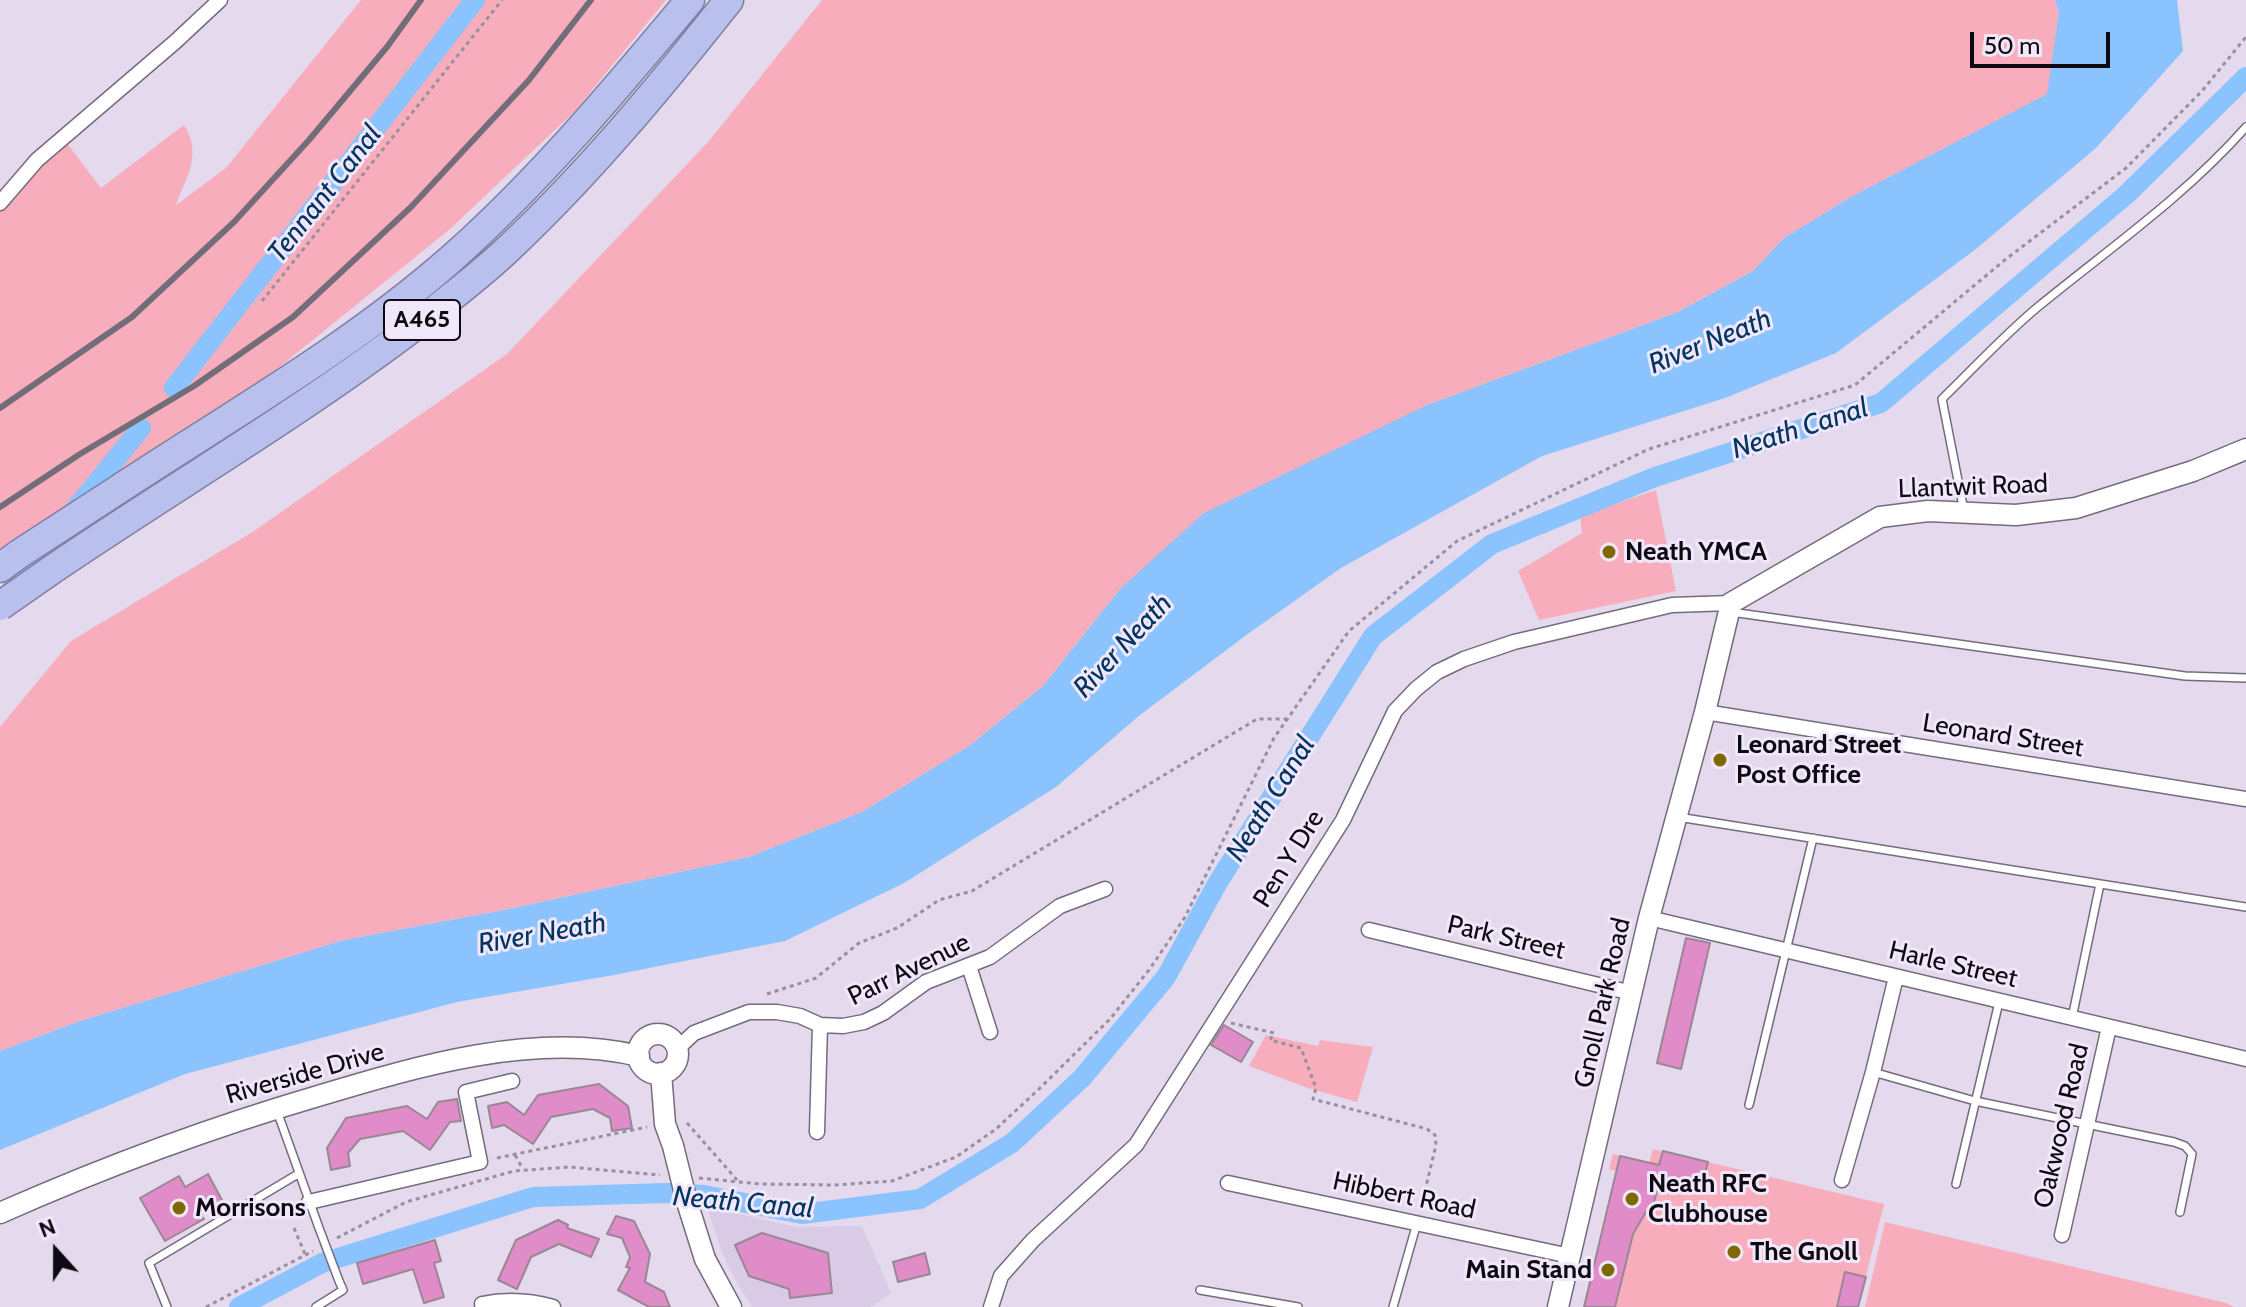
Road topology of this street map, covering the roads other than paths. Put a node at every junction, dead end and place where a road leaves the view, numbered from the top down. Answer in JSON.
{"nodes":[{"id":1,"x":690,"y":0,"type":"edge"},
{"id":2,"x":729,"y":0,"type":"edge"},
{"id":3,"x":211,"y":3,"type":"edge"},
{"id":4,"x":2246,"y":127,"type":"edge"},
{"id":5,"x":0,"y":203,"type":"edge"},
{"id":6,"x":2246,"y":449,"type":"edge"},
{"id":7,"x":1964,"y":513,"type":"junction"},
{"id":8,"x":10,"y":561,"type":"edge"},
{"id":9,"x":0,"y":606,"type":"edge"},
{"id":10,"x":1730,"y":607,"type":"junction"},
{"id":11,"x":2246,"y":678,"type":"edge"},
{"id":12,"x":1705,"y":712,"type":"junction"},
{"id":13,"x":2246,"y":799,"type":"edge"},
{"id":14,"x":1676,"y":816,"type":"junction"},
{"id":15,"x":1813,"y":838,"type":"junction"},
{"id":16,"x":2100,"y":884,"type":"junction"},
{"id":17,"x":1105,"y":889,"type":"dead end"},
{"id":18,"x":2246,"y":907,"type":"edge"},
{"id":19,"x":1649,"y":918,"type":"junction"},
{"id":20,"x":1369,"y":930,"type":"dead end"},
{"id":21,"x":1785,"y":951,"type":"junction"},
{"id":22,"x":969,"y":966,"type":"junction"},
{"id":23,"x":1896,"y":977,"type":"junction"},
{"id":24,"x":1632,"y":993,"type":"junction"},
{"id":25,"x":2000,"y":1000,"type":"junction"},
{"id":26,"x":2072,"y":1018,"type":"junction"},
{"id":27,"x":820,"y":1025,"type":"junction"},
{"id":28,"x":2109,"y":1027,"type":"junction"},
{"id":29,"x":990,"y":1032,"type":"dead end"},
{"id":30,"x":678,"y":1048,"type":"junction"},
{"id":31,"x":639,"y":1056,"type":"junction"},
{"id":32,"x":2246,"y":1059,"type":"edge"},
{"id":33,"x":1873,"y":1072,"type":"junction"},
{"id":34,"x":661,"y":1073,"type":"junction"},
{"id":35,"x":512,"y":1081,"type":"dead end"},
{"id":36,"x":1975,"y":1101,"type":"junction"},
{"id":37,"x":1749,"y":1105,"type":"dead end"},
{"id":38,"x":276,"y":1108,"type":"junction"},
{"id":39,"x":2088,"y":1124,"type":"junction"},
{"id":40,"x":817,"y":1132,"type":"dead end"},
{"id":41,"x":298,"y":1174,"type":"junction"},
{"id":42,"x":1842,"y":1180,"type":"dead end"},
{"id":43,"x":1228,"y":1183,"type":"dead end"},
{"id":44,"x":1956,"y":1184,"type":"dead end"},
{"id":45,"x":309,"y":1202,"type":"junction"},
{"id":46,"x":2180,"y":1212,"type":"dead end"},
{"id":47,"x":0,"y":1213,"type":"edge"},
{"id":48,"x":1417,"y":1223,"type":"junction"},
{"id":49,"x":2062,"y":1235,"type":"dead end"},
{"id":50,"x":1570,"y":1256,"type":"junction"},
{"id":51,"x":1200,"y":1290,"type":"dead end"},
{"id":52,"x":477,"y":1306,"type":"edge"},
{"id":53,"x":167,"y":1307,"type":"edge"},
{"id":54,"x":316,"y":1307,"type":"edge"},
{"id":55,"x":553,"y":1307,"type":"edge"},
{"id":56,"x":731,"y":1307,"type":"edge"},
{"id":57,"x":991,"y":1307,"type":"edge"},
{"id":58,"x":1298,"y":1307,"type":"edge"},
{"id":59,"x":1393,"y":1307,"type":"edge"},
{"id":60,"x":1558,"y":1307,"type":"edge"}],
"edges":[{"from":1,"to":8,"type":"highway","number":"A465","bridge":true},
{"from":2,"to":9,"type":"highway","number":"A465","bridge":true},
{"from":3,"to":5,"type":"street"},
{"from":4,"to":7,"type":"lane"},
{"from":6,"to":7,"type":"main road","name":"Llantwit Road"},
{"from":7,"to":10,"type":"main road","name":"Llantwit Road"},
{"from":10,"to":11,"type":"lane"},
{"from":10,"to":12,"type":"main road"},
{"from":10,"to":57,"type":"street","name":"Pen Y Dre"},
{"from":12,"to":13,"type":"street","name":"Leonard Street"},
{"from":12,"to":14,"type":"main road","name":"Gnoll Park Road"},
{"from":14,"to":15,"type":"lane"},
{"from":14,"to":19,"type":"main road","name":"Gnoll Park Road"},
{"from":15,"to":16,"type":"lane"},
{"from":15,"to":21,"type":"lane"},
{"from":16,"to":18,"type":"lane"},
{"from":16,"to":26,"type":"lane"},
{"from":17,"to":22,"type":"street","name":"Parr Avenue"},
{"from":19,"to":21,"type":"street","name":"Harle Street"},
{"from":19,"to":24,"type":"main road","name":"Gnoll Park Road"},
{"from":20,"to":24,"type":"street","name":"Park Street"},
{"from":21,"to":23,"type":"street","name":"Harle Street"},
{"from":21,"to":37,"type":"lane"},
{"from":22,"to":27,"type":"street","name":"Parr Avenue"},
{"from":22,"to":29,"type":"street"},
{"from":23,"to":25,"type":"street","name":"Harle Street"},
{"from":23,"to":33,"type":"street"},
{"from":24,"to":50,"type":"main road","name":"Gnoll Park Road"},
{"from":25,"to":26,"type":"street","name":"Harle Street"},
{"from":25,"to":36,"type":"lane"},
{"from":26,"to":28,"type":"street","name":"Harle Street"},
{"from":27,"to":30,"type":"street","name":"Parr Avenue"},
{"from":27,"to":40,"type":"street"},
{"from":28,"to":32,"type":"street","name":"Harle Street"},
{"from":28,"to":39,"type":"street","name":"Oakwood Road"},
{"from":30,"to":31,"type":"main road"},
{"from":30,"to":34,"type":"main road"},
{"from":31,"to":34,"type":"main road","name":"Riverside Drive"},
{"from":31,"to":38,"type":"main road","name":"Riverside Drive"},
{"from":33,"to":36,"type":"lane"},
{"from":33,"to":42,"type":"street"},
{"from":34,"to":56,"type":"main road","bridge":true},
{"from":35,"to":45,"type":"street"},
{"from":36,"to":39,"type":"lane"},
{"from":36,"to":44,"type":"lane"},
{"from":38,"to":41,"type":"lane"},
{"from":38,"to":47,"type":"main road","name":"Riverside Drive"},
{"from":39,"to":46,"type":"lane"},
{"from":39,"to":49,"type":"street","name":"Oakwood Road"},
{"from":41,"to":45,"type":"lane"},
{"from":41,"to":53,"type":"lane"},
{"from":43,"to":48,"type":"street","name":"Hibbert Road"},
{"from":45,"to":54,"type":"lane","bridge":true},
{"from":48,"to":50,"type":"street","name":"Hibbert Road"},
{"from":48,"to":59,"type":"lane"},
{"from":50,"to":60,"type":"main road","name":"Gnoll Park Road"},
{"from":51,"to":58,"type":"lane"},
{"from":52,"to":55,"type":"street"}]}
